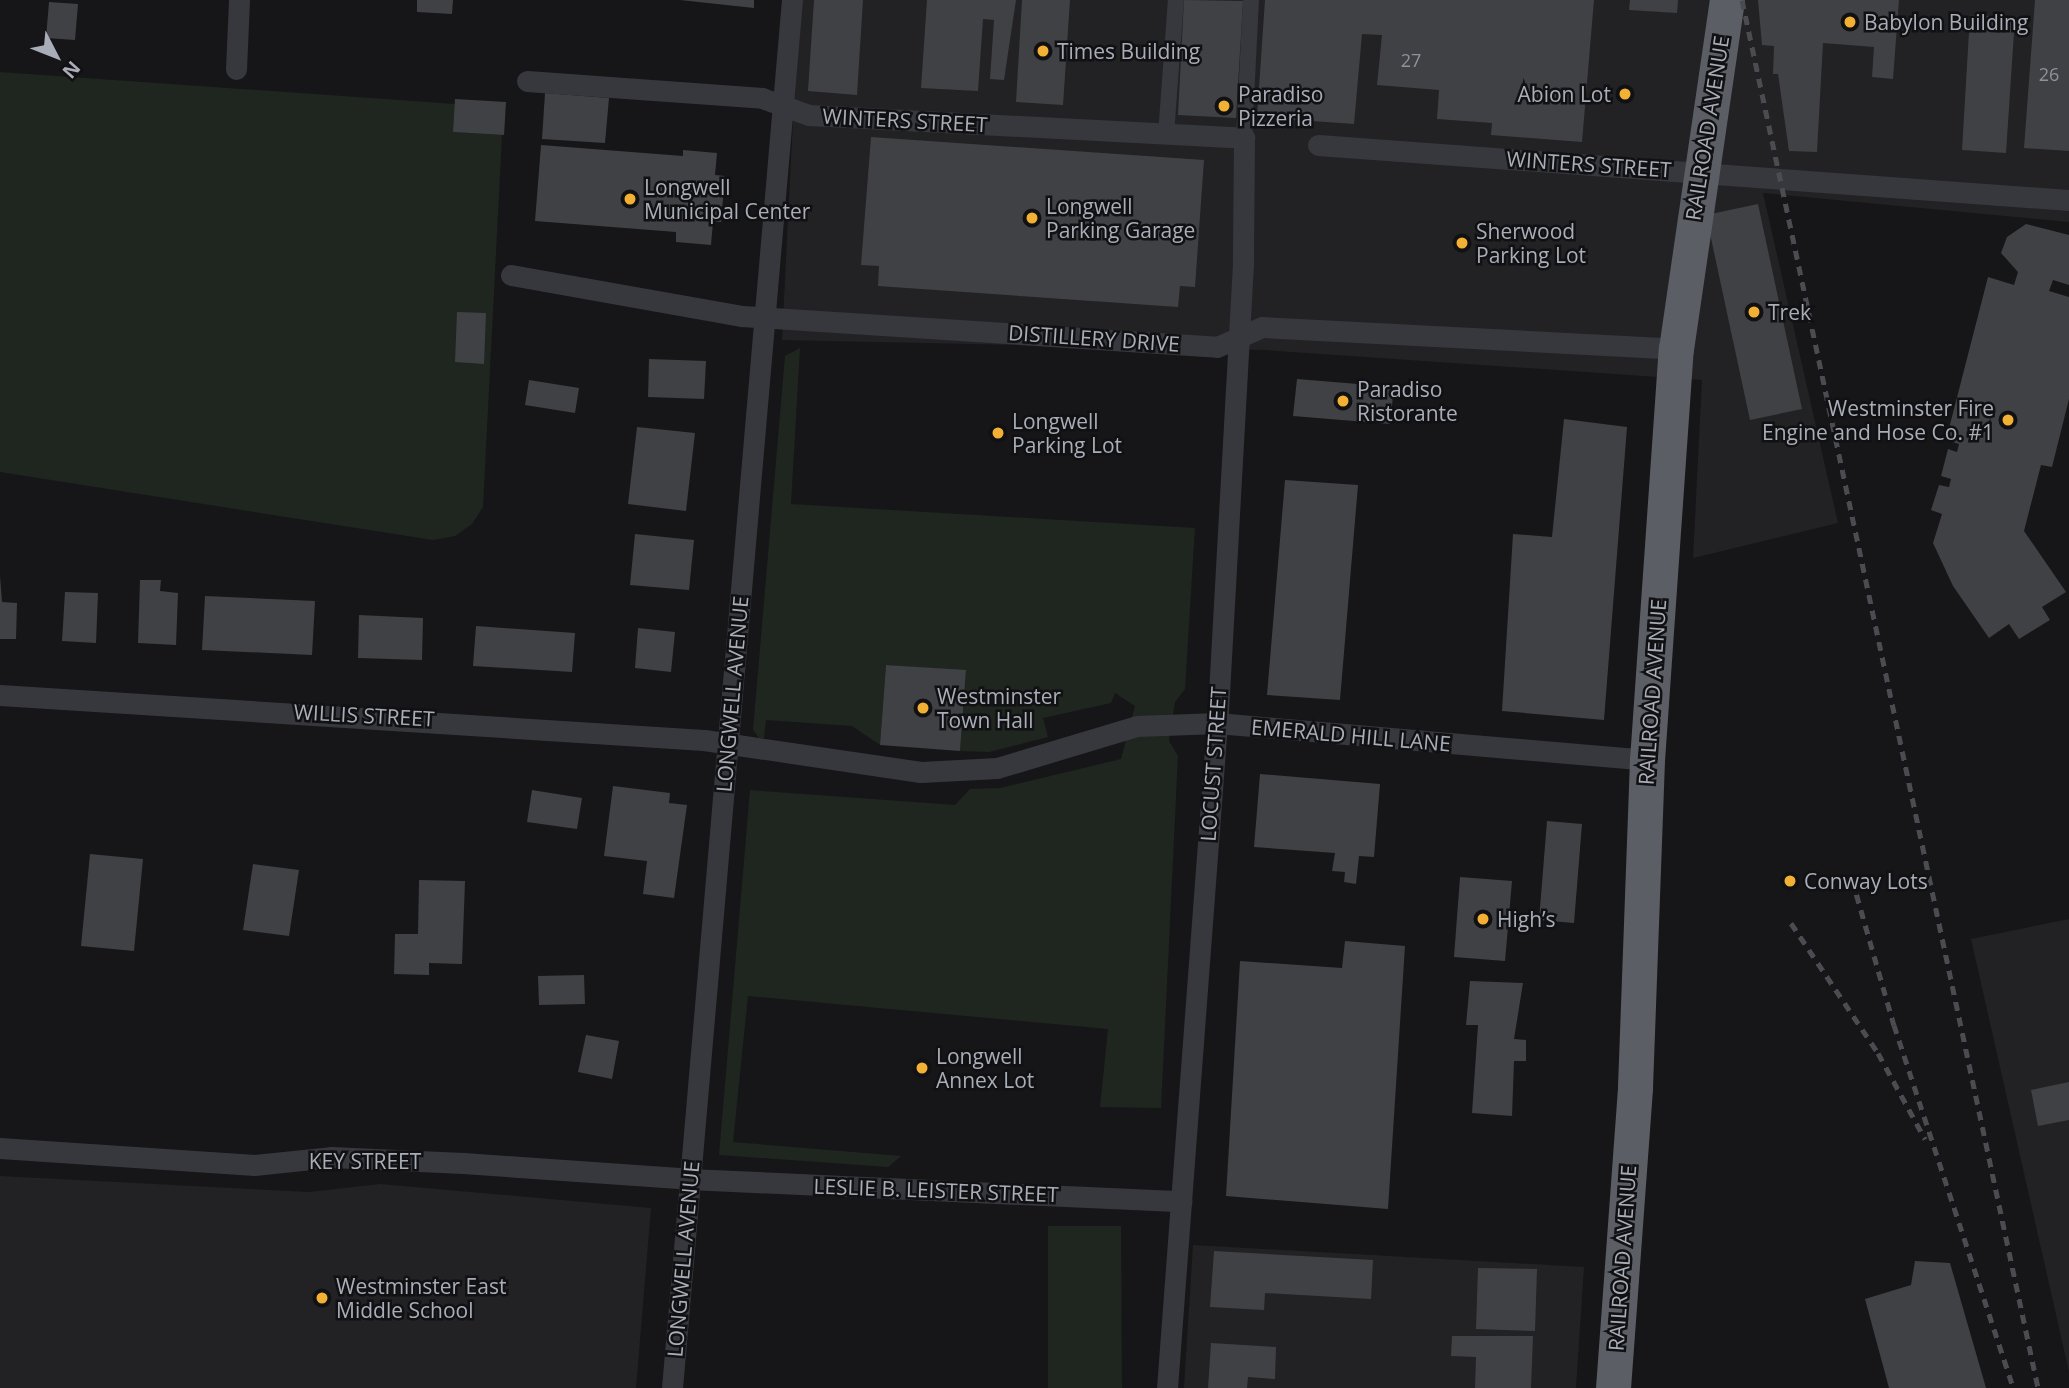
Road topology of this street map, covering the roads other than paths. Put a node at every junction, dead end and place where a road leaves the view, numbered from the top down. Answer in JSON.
{"nodes":[{"id":1,"x":239,"y":0,"type":"edge"},
{"id":2,"x":792,"y":0,"type":"edge"},
{"id":3,"x":1176,"y":0,"type":"edge"},
{"id":4,"x":1251,"y":0,"type":"edge"},
{"id":5,"x":1727,"y":0,"type":"edge"},
{"id":6,"x":236,"y":69,"type":"dead end"},
{"id":7,"x":527,"y":81,"type":"dead end"},
{"id":8,"x":784,"y":106,"type":"junction"},
{"id":9,"x":1166,"y":135,"type":"junction"},
{"id":10,"x":1244,"y":138,"type":"junction"},
{"id":11,"x":1318,"y":145,"type":"dead end"},
{"id":12,"x":1699,"y":171,"type":"junction"},
{"id":13,"x":2069,"y":200,"type":"edge"},
{"id":14,"x":511,"y":275,"type":"dead end"},
{"id":15,"x":765,"y":317,"type":"junction"},
{"id":16,"x":1238,"y":337,"type":"junction"},
{"id":17,"x":1676,"y":349,"type":"junction"},
{"id":18,"x":0,"y":695,"type":"edge"},
{"id":19,"x":1216,"y":723,"type":"junction"},
{"id":20,"x":728,"y":746,"type":"junction"},
{"id":21,"x":1647,"y":760,"type":"junction"},
{"id":22,"x":0,"y":1149,"type":"edge"},
{"id":23,"x":689,"y":1180,"type":"junction"},
{"id":24,"x":1182,"y":1201,"type":"junction"},
{"id":25,"x":672,"y":1388,"type":"edge"},
{"id":26,"x":1167,"y":1388,"type":"edge"},
{"id":27,"x":1613,"y":1388,"type":"edge"}],
"edges":[{"from":1,"to":6,"type":"street"},
{"from":2,"to":8,"type":"street","name":"LONGWELL AVENUE"},
{"from":3,"to":9,"type":"street"},
{"from":4,"to":10,"type":"street"},
{"from":5,"to":12,"type":"highway","name":"RAILROAD AVENUE"},
{"from":7,"to":8,"type":"street","name":"WINTERS STREET"},
{"from":8,"to":9,"type":"street","name":"WINTERS STREET"},
{"from":8,"to":15,"type":"street","name":"LONGWELL AVENUE"},
{"from":9,"to":10,"type":"street","name":"WINTERS STREET"},
{"from":10,"to":16,"type":"street","name":"LOCUST STREET"},
{"from":11,"to":12,"type":"street","name":"WINTERS STREET"},
{"from":12,"to":13,"type":"street","name":"WINTERS STREET"},
{"from":12,"to":17,"type":"highway","name":"RAILROAD AVENUE"},
{"from":14,"to":15,"type":"street","name":"DISTILLERY DRIVE"},
{"from":15,"to":16,"type":"street","name":"DISTILLERY DRIVE"},
{"from":15,"to":20,"type":"street","name":"LONGWELL AVENUE"},
{"from":16,"to":17,"type":"street","name":"DISTILLERY DRIVE"},
{"from":16,"to":19,"type":"street","name":"LOCUST STREET"},
{"from":17,"to":21,"type":"highway","name":"RAILROAD AVENUE"},
{"from":18,"to":20,"type":"street","name":"WILLIS STREET"},
{"from":19,"to":20,"type":"street","name":"EMERALD HILL LANE"},
{"from":19,"to":21,"type":"street","name":"EMERALD HILL LANE"},
{"from":19,"to":24,"type":"street","name":"LOCUST STREET"},
{"from":20,"to":23,"type":"street","name":"LONGWELL AVENUE"},
{"from":21,"to":27,"type":"highway","name":"RAILROAD AVENUE"},
{"from":22,"to":23,"type":"street","name":"KEY STREET"},
{"from":23,"to":24,"type":"street","name":"LESLIE B. LEISTER STREET"},
{"from":23,"to":25,"type":"street","name":"LONGWELL AVENUE"},
{"from":24,"to":26,"type":"street","name":"LOCUST STREET"}]}
